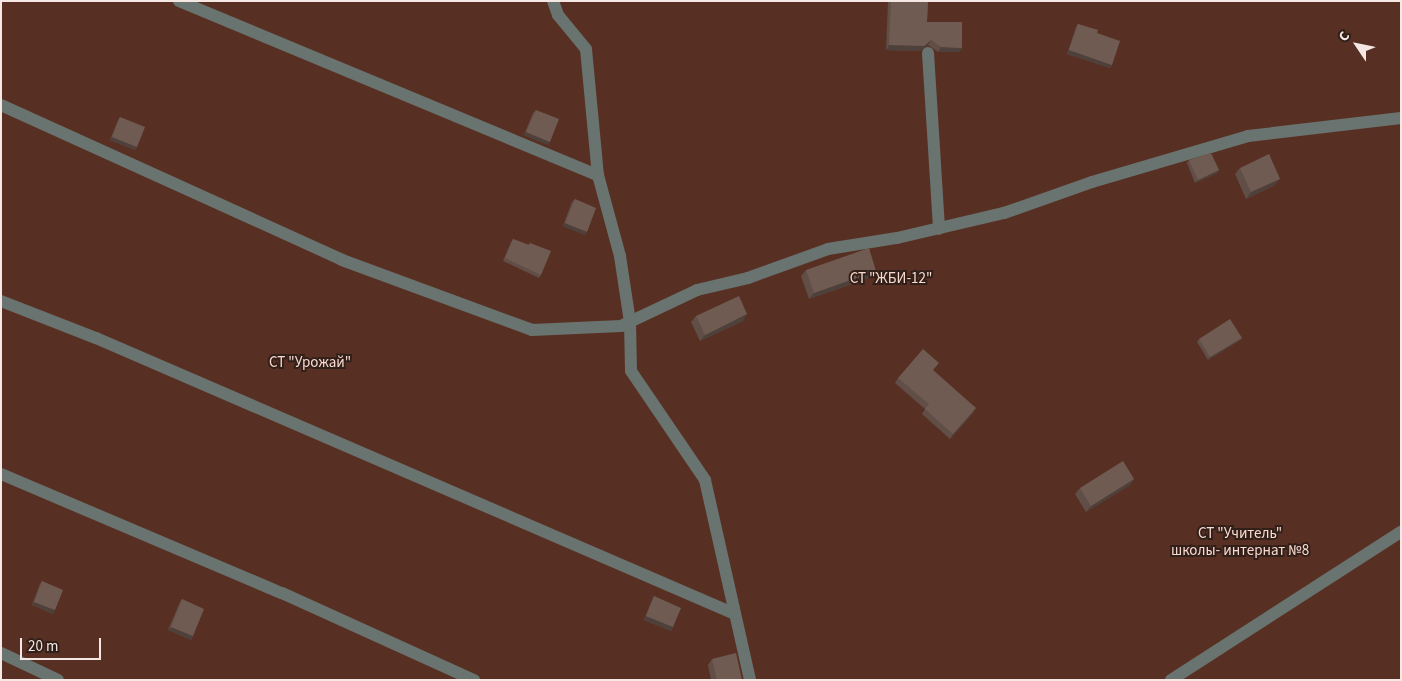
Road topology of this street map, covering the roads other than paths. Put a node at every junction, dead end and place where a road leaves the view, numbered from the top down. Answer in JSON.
{"nodes":[{"id":1,"x":179,"y":1,"type":"edge"},
{"id":2,"x":553,"y":1,"type":"edge"},
{"id":3,"x":928,"y":53,"type":"edge"},
{"id":4,"x":1,"y":106,"type":"edge"},
{"id":5,"x":1401,"y":118,"type":"edge"},
{"id":6,"x":598,"y":175,"type":"junction"},
{"id":7,"x":939,"y":229,"type":"junction"},
{"id":8,"x":1,"y":301,"type":"edge"},
{"id":9,"x":630,"y":322,"type":"junction"},
{"id":10,"x":1,"y":474,"type":"edge"},
{"id":11,"x":1401,"y":532,"type":"edge"},
{"id":12,"x":735,"y":614,"type":"junction"},
{"id":13,"x":1,"y":653,"type":"edge"},
{"id":14,"x":58,"y":680,"type":"edge"},
{"id":15,"x":474,"y":680,"type":"edge"},
{"id":16,"x":750,"y":680,"type":"edge"},
{"id":17,"x":1170,"y":680,"type":"edge"}],
"edges":[{"from":1,"to":6,"type":"street"},
{"from":2,"to":6,"type":"street"},
{"from":3,"to":7,"type":"street"},
{"from":4,"to":9,"type":"street"},
{"from":5,"to":7,"type":"street"},
{"from":6,"to":9,"type":"street"},
{"from":7,"to":9,"type":"street"},
{"from":8,"to":12,"type":"street"},
{"from":9,"to":12,"type":"street"},
{"from":10,"to":15,"type":"street"},
{"from":11,"to":17,"type":"street"},
{"from":12,"to":16,"type":"street"},
{"from":13,"to":14,"type":"street"}]}
